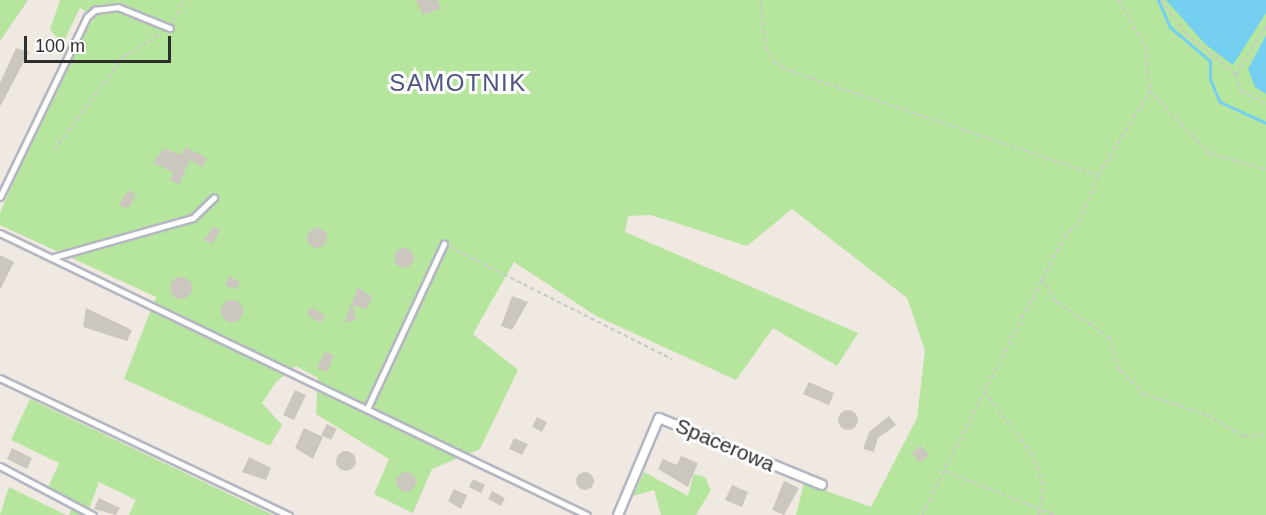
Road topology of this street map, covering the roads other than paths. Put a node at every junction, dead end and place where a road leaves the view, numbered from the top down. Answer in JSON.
{"nodes":[{"id":1,"x":170,"y":28,"type":"road end"},
{"id":2,"x":0,"y":197,"type":"edge"},
{"id":3,"x":214,"y":198,"type":"dead end"},
{"id":4,"x":0,"y":233,"type":"edge"},
{"id":5,"x":444,"y":244,"type":"road end"},
{"id":6,"x":54,"y":257,"type":"junction"},
{"id":7,"x":0,"y":378,"type":"edge"},
{"id":8,"x":368,"y":409,"type":"junction"},
{"id":9,"x":0,"y":466,"type":"edge"},
{"id":10,"x":822,"y":485,"type":"dead end"},
{"id":11,"x":93,"y":515,"type":"edge"},
{"id":12,"x":289,"y":515,"type":"edge"},
{"id":13,"x":587,"y":515,"type":"edge"},
{"id":14,"x":618,"y":515,"type":"edge"}],
"edges":[{"from":1,"to":2,"type":"lane"},
{"from":3,"to":6,"type":"lane"},
{"from":4,"to":6,"type":"lane"},
{"from":5,"to":8,"type":"lane"},
{"from":6,"to":8,"type":"lane"},
{"from":7,"to":12,"type":"lane"},
{"from":8,"to":13,"type":"lane"},
{"from":9,"to":11,"type":"lane"},
{"from":10,"to":14,"type":"street","name":"Spacerowa"}]}
